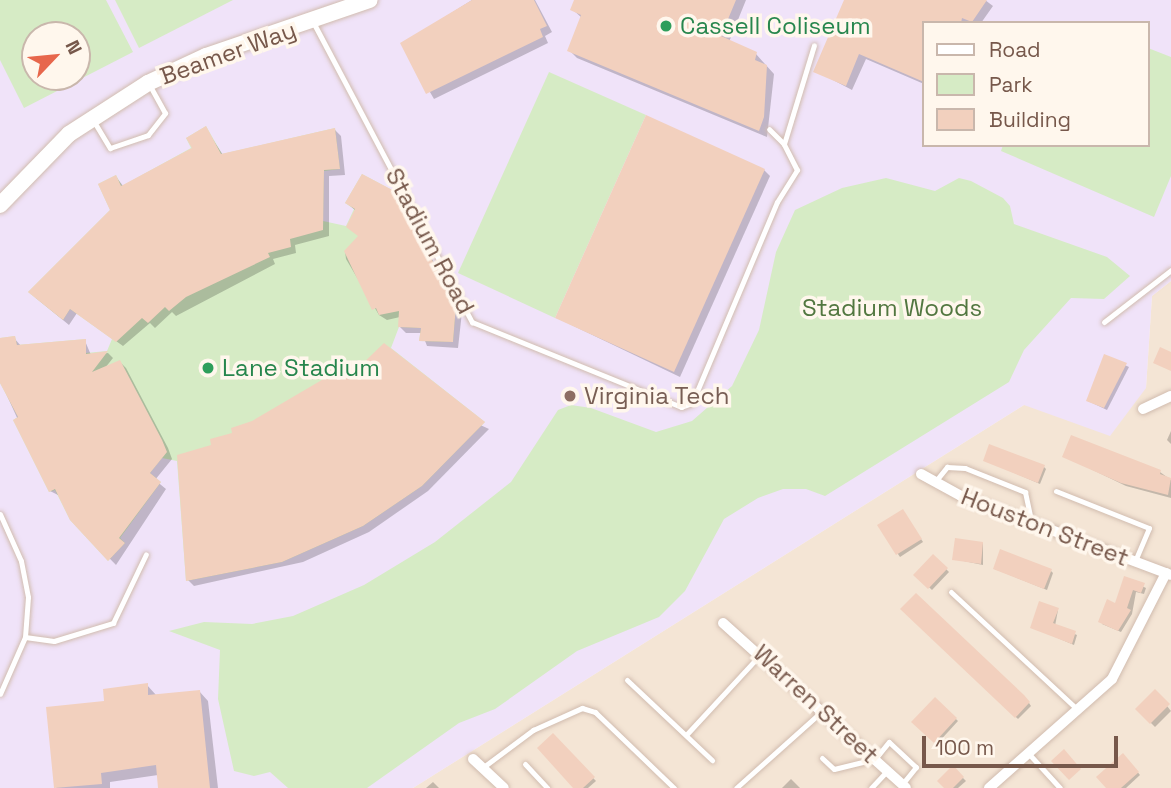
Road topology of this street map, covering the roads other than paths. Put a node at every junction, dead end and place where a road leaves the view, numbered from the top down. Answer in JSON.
{"nodes":[{"id":1,"x":370,"y":0,"type":"edge"},
{"id":2,"x":313,"y":22,"type":"junction"},
{"id":3,"x":814,"y":44,"type":"dead end"},
{"id":4,"x":148,"y":83,"type":"junction"},
{"id":5,"x":91,"y":117,"type":"junction"},
{"id":6,"x":769,"y":129,"type":"dead end"},
{"id":7,"x":784,"y":144,"type":"junction"},
{"id":8,"x":0,"y":205,"type":"edge"},
{"id":9,"x":1171,"y":270,"type":"edge"},
{"id":10,"x":1104,"y":322,"type":"dead end"},
{"id":11,"x":1171,"y":396,"type":"edge"},
{"id":12,"x":1143,"y":409,"type":"dead end"},
{"id":13,"x":921,"y":474,"type":"dead end"},
{"id":14,"x":934,"y":483,"type":"junction"},
{"id":15,"x":1056,"y":491,"type":"dead end"},
{"id":16,"x":0,"y":514,"type":"edge"},
{"id":17,"x":1031,"y":521,"type":"junction"},
{"id":18,"x":146,"y":554,"type":"dead end"},
{"id":19,"x":1135,"y":561,"type":"junction"},
{"id":20,"x":1169,"y":574,"type":"edge"},
{"id":21,"x":951,"y":592,"type":"dead end"},
{"id":22,"x":723,"y":623,"type":"dead end"},
{"id":23,"x":25,"y":637,"type":"junction"},
{"id":24,"x":761,"y":654,"type":"junction"},
{"id":25,"x":627,"y":680,"type":"dead end"},
{"id":26,"x":0,"y":694,"type":"edge"},
{"id":27,"x":1078,"y":710,"type":"junction"},
{"id":28,"x":823,"y":711,"type":"junction"},
{"id":29,"x":686,"y":735,"type":"junction"},
{"id":30,"x":1029,"y":754,"type":"junction"},
{"id":31,"x":822,"y":758,"type":"dead end"},
{"id":32,"x":473,"y":759,"type":"dead end"},
{"id":33,"x":875,"y":759,"type":"junction"},
{"id":34,"x":712,"y":760,"type":"dead end"},
{"id":35,"x":525,"y":764,"type":"dead end"},
{"id":36,"x":482,"y":768,"type":"junction"},
{"id":37,"x":887,"y":771,"type":"junction"},
{"id":38,"x":904,"y":786,"type":"edge"},
{"id":39,"x":504,"y":788,"type":"edge"},
{"id":40,"x":547,"y":788,"type":"edge"},
{"id":41,"x":674,"y":788,"type":"edge"},
{"id":42,"x":736,"y":788,"type":"edge"},
{"id":43,"x":872,"y":788,"type":"edge"},
{"id":44,"x":989,"y":788,"type":"edge"},
{"id":45,"x":1060,"y":788,"type":"edge"}],
"edges":[{"from":1,"to":2,"type":"main road","name":"Beamer Way"},
{"from":2,"to":4,"type":"main road","name":"Beamer Way"},
{"from":2,"to":7,"type":"lane","name":"Stadium Road"},
{"from":3,"to":7,"type":"lane"},
{"from":4,"to":5,"type":"main road","name":"Beamer Way"},
{"from":4,"to":5,"type":"lane"},
{"from":5,"to":8,"type":"main road","name":"Beamer Way"},
{"from":6,"to":7,"type":"lane"},
{"from":9,"to":10,"type":"lane"},
{"from":11,"to":12,"type":"street"},
{"from":13,"to":14,"type":"street","name":"Houston Street"},
{"from":14,"to":17,"type":"street","name":"Houston Street"},
{"from":14,"to":17,"type":"lane"},
{"from":15,"to":19,"type":"lane"},
{"from":16,"to":23,"type":"lane"},
{"from":17,"to":19,"type":"street","name":"Houston Street"},
{"from":18,"to":23,"type":"lane"},
{"from":19,"to":20,"type":"street","name":"Houston Street"},
{"from":20,"to":27,"type":"street"},
{"from":21,"to":27,"type":"lane"},
{"from":22,"to":24,"type":"street","name":"Warren Street"},
{"from":23,"to":26,"type":"lane"},
{"from":24,"to":28,"type":"street","name":"Warren Street"},
{"from":24,"to":29,"type":"lane"},
{"from":25,"to":29,"type":"lane"},
{"from":27,"to":30,"type":"street"},
{"from":28,"to":33,"type":"street","name":"Warren Street"},
{"from":28,"to":42,"type":"lane"},
{"from":29,"to":34,"type":"lane"},
{"from":30,"to":44,"type":"street"},
{"from":30,"to":45,"type":"lane"},
{"from":31,"to":33,"type":"lane"},
{"from":32,"to":36,"type":"street"},
{"from":33,"to":37,"type":"street","name":"Warren Street"},
{"from":33,"to":38,"type":"lane"},
{"from":35,"to":40,"type":"lane"},
{"from":36,"to":39,"type":"street"},
{"from":36,"to":41,"type":"lane"},
{"from":37,"to":38,"type":"street","name":"Warren Street"},
{"from":37,"to":43,"type":"lane"}]}
